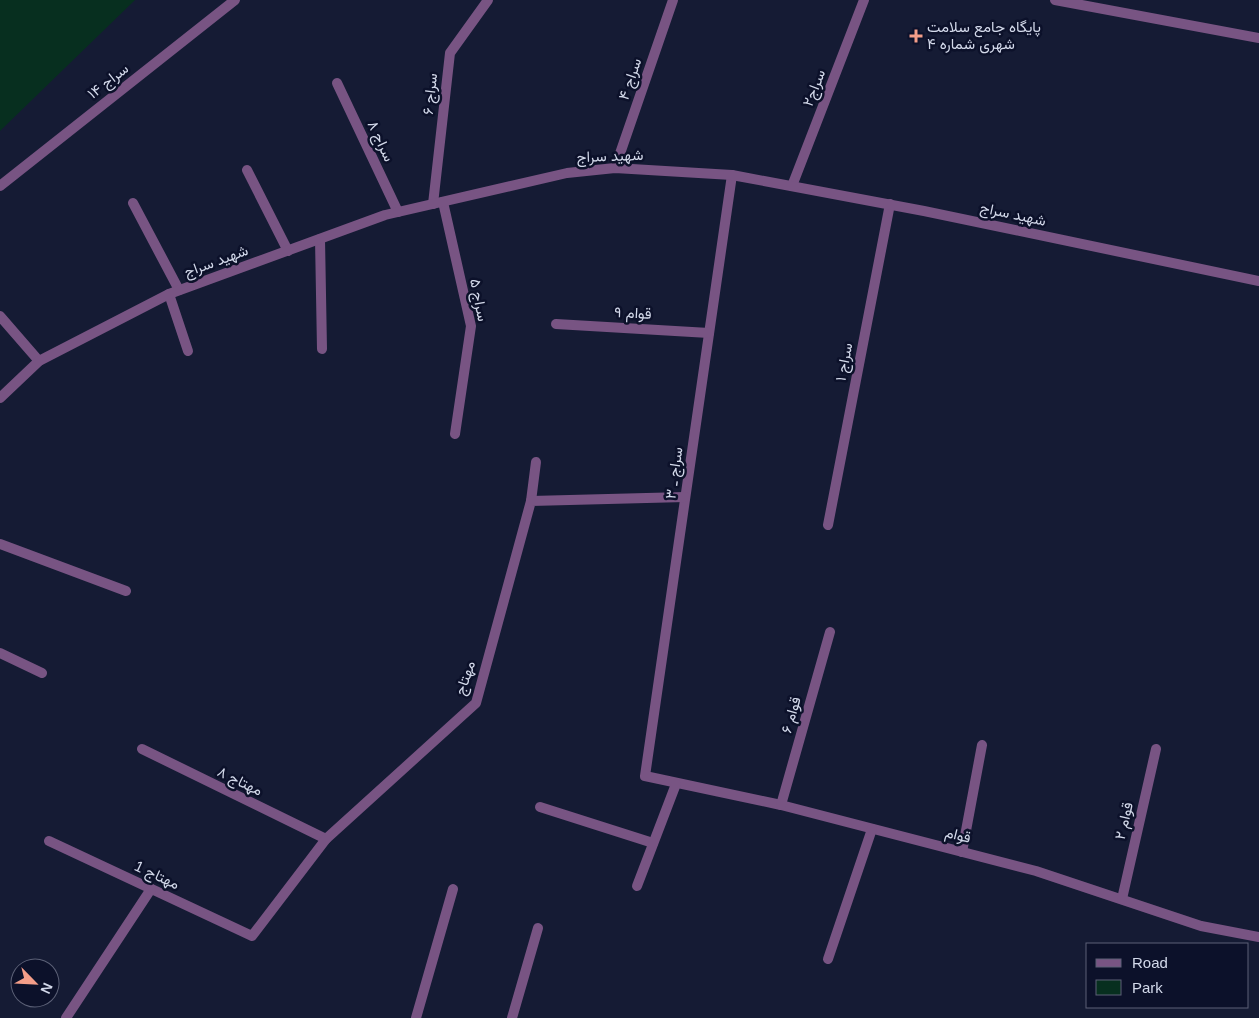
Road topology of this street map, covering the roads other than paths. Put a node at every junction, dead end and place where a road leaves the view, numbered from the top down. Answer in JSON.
{"nodes":[{"id":1,"x":235,"y":0,"type":"edge"},
{"id":2,"x":488,"y":0,"type":"edge"},
{"id":3,"x":673,"y":0,"type":"edge"},
{"id":4,"x":864,"y":0,"type":"edge"},
{"id":5,"x":1055,"y":0,"type":"edge"},
{"id":6,"x":1259,"y":38,"type":"edge"},
{"id":7,"x":337,"y":83,"type":"dead end"},
{"id":8,"x":615,"y":168,"type":"junction"},
{"id":9,"x":246,"y":170,"type":"dead end"},
{"id":10,"x":732,"y":175,"type":"junction"},
{"id":11,"x":0,"y":186,"type":"edge"},
{"id":12,"x":792,"y":186,"type":"junction"},
{"id":13,"x":438,"y":203,"type":"junction"},
{"id":14,"x":133,"y":204,"type":"dead end"},
{"id":15,"x":890,"y":204,"type":"junction"},
{"id":16,"x":398,"y":212,"type":"junction"},
{"id":17,"x":320,"y":239,"type":"junction"},
{"id":18,"x":288,"y":251,"type":"junction"},
{"id":19,"x":1259,"y":281,"type":"edge"},
{"id":20,"x":174,"y":292,"type":"junction"},
{"id":21,"x":0,"y":316,"type":"edge"},
{"id":22,"x":556,"y":324,"type":"dead end"},
{"id":23,"x":709,"y":333,"type":"junction"},
{"id":24,"x":322,"y":349,"type":"dead end"},
{"id":25,"x":188,"y":351,"type":"dead end"},
{"id":26,"x":39,"y":361,"type":"junction"},
{"id":27,"x":0,"y":398,"type":"edge"},
{"id":28,"x":455,"y":434,"type":"dead end"},
{"id":29,"x":536,"y":462,"type":"dead end"},
{"id":30,"x":685,"y":497,"type":"junction"},
{"id":31,"x":531,"y":501,"type":"junction"},
{"id":32,"x":828,"y":525,"type":"dead end"},
{"id":33,"x":0,"y":544,"type":"edge"},
{"id":34,"x":126,"y":591,"type":"dead end"},
{"id":35,"x":830,"y":632,"type":"dead end"},
{"id":36,"x":0,"y":653,"type":"edge"},
{"id":37,"x":42,"y":673,"type":"dead end"},
{"id":38,"x":982,"y":745,"type":"dead end"},
{"id":39,"x":1156,"y":749,"type":"dead end"},
{"id":40,"x":142,"y":750,"type":"dead end"},
{"id":41,"x":645,"y":776,"type":"joint"},
{"id":42,"x":676,"y":784,"type":"junction"},
{"id":43,"x":781,"y":805,"type":"junction"},
{"id":44,"x":540,"y":807,"type":"dead end"},
{"id":45,"x":872,"y":829,"type":"junction"},
{"id":46,"x":326,"y":839,"type":"junction"},
{"id":47,"x":49,"y":841,"type":"dead end"},
{"id":48,"x":654,"y":843,"type":"junction"},
{"id":49,"x":962,"y":852,"type":"junction"},
{"id":50,"x":637,"y":886,"type":"dead end"},
{"id":51,"x":151,"y":889,"type":"junction"},
{"id":52,"x":453,"y":889,"type":"dead end"},
{"id":53,"x":1122,"y":899,"type":"junction"},
{"id":54,"x":538,"y":928,"type":"dead end"},
{"id":55,"x":252,"y":936,"type":"joint"},
{"id":56,"x":1259,"y":937,"type":"edge"},
{"id":57,"x":828,"y":959,"type":"dead end"},
{"id":58,"x":66,"y":1018,"type":"edge"},
{"id":59,"x":416,"y":1018,"type":"edge"},
{"id":60,"x":512,"y":1018,"type":"edge"}],
"edges":[{"from":1,"to":11,"type":"street","name":"سراج ۱۴"},
{"from":2,"to":13,"type":"street","name":"سراج ۶"},
{"from":3,"to":8,"type":"street","name":"سراج ۴"},
{"from":4,"to":12,"type":"street","name":"سراج۲"},
{"from":5,"to":6,"type":"street"},
{"from":7,"to":16,"type":"street","name":"سراج ۸"},
{"from":8,"to":10,"type":"street","name":"شهید سراج"},
{"from":8,"to":13,"type":"street","name":"شهید سراج"},
{"from":9,"to":18,"type":"street"},
{"from":10,"to":12,"type":"street","name":"شهید سراج"},
{"from":10,"to":23,"type":"street","name":"سراج ـ ۳"},
{"from":12,"to":15,"type":"street","name":"شهید سراج"},
{"from":13,"to":16,"type":"street","name":"شهید سراج"},
{"from":13,"to":28,"type":"street","name":"سراج ۵"},
{"from":14,"to":20,"type":"street"},
{"from":15,"to":19,"type":"street","name":"شهید سراج"},
{"from":15,"to":32,"type":"street","name":"سراج ۱"},
{"from":16,"to":17,"type":"street","name":"شهید سراج"},
{"from":17,"to":18,"type":"street","name":"شهید سراج"},
{"from":17,"to":24,"type":"street"},
{"from":18,"to":20,"type":"street","name":"شهید سراج"},
{"from":20,"to":25,"type":"street"},
{"from":20,"to":26,"type":"street","name":"شهید سراج"},
{"from":21,"to":26,"type":"street"},
{"from":22,"to":23,"type":"street","name":"قوام ۹"},
{"from":23,"to":30,"type":"street","name":"سراج ـ ۳"},
{"from":26,"to":27,"type":"street","name":"شهید سراج"},
{"from":29,"to":31,"type":"street","name":"مهتاج"},
{"from":30,"to":31,"type":"street"},
{"from":30,"to":41,"type":"street","name":"سراج ـ ۳"},
{"from":31,"to":46,"type":"street","name":"مهتاج"},
{"from":33,"to":34,"type":"street"},
{"from":35,"to":43,"type":"street","name":"قوام ۶"},
{"from":36,"to":37,"type":"street"},
{"from":38,"to":49,"type":"street"},
{"from":39,"to":53,"type":"street","name":"قوام ۲"},
{"from":40,"to":46,"type":"street","name":"مهتاج ۸"},
{"from":41,"to":42,"type":"street","name":"قوام"},
{"from":42,"to":43,"type":"street","name":"قوام"},
{"from":42,"to":48,"type":"street"},
{"from":43,"to":45,"type":"street","name":"قوام"},
{"from":44,"to":48,"type":"street"},
{"from":45,"to":49,"type":"street","name":"قوام"},
{"from":45,"to":57,"type":"street"},
{"from":46,"to":55,"type":"street","name":"مهتاج"},
{"from":47,"to":51,"type":"street","name":"مهتاج 1"},
{"from":48,"to":50,"type":"street"},
{"from":49,"to":53,"type":"street","name":"قوام"},
{"from":51,"to":55,"type":"street","name":"مهتاج 1"},
{"from":51,"to":58,"type":"street"},
{"from":52,"to":59,"type":"street"},
{"from":53,"to":56,"type":"street","name":"قوام"},
{"from":54,"to":60,"type":"street"}]}
